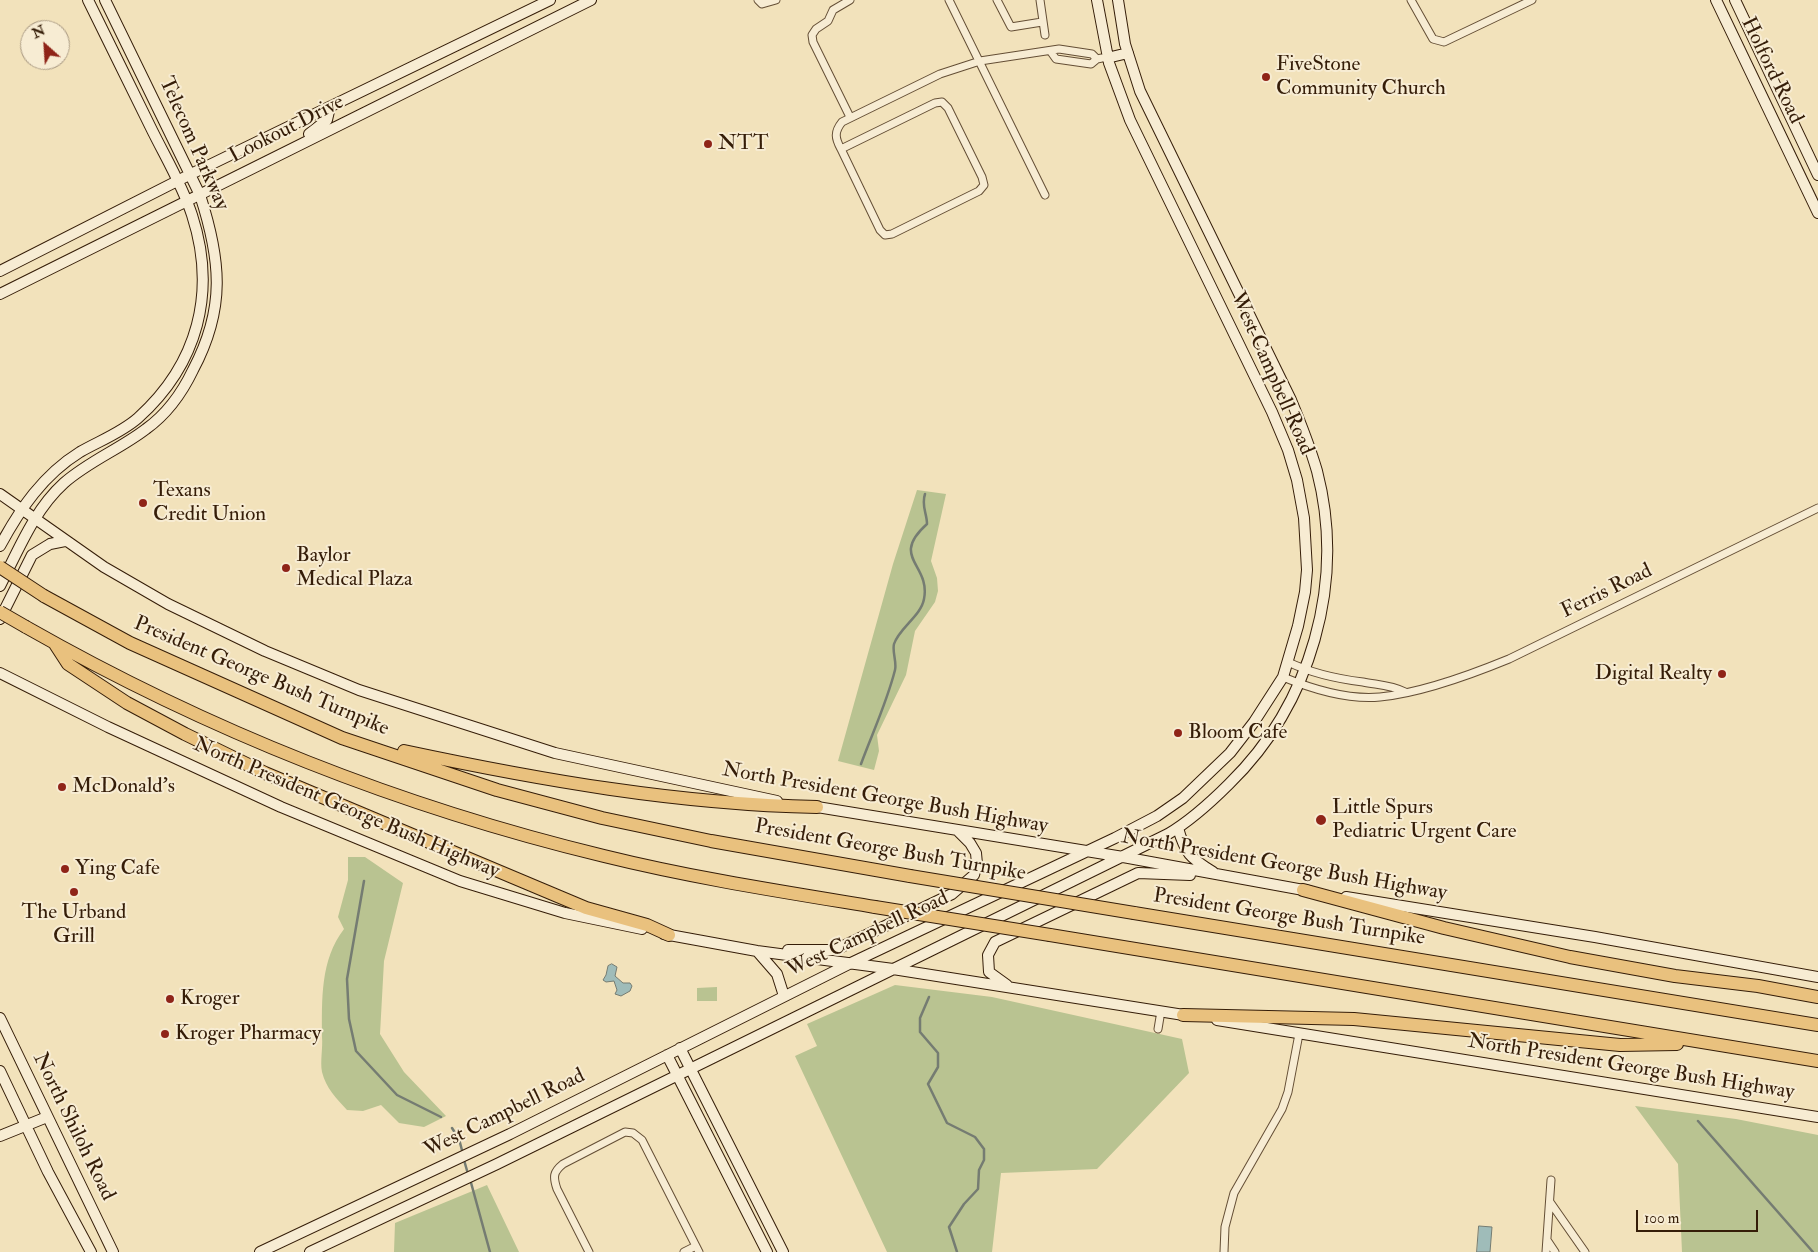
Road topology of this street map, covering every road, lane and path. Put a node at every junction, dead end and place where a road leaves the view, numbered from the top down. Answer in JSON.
{"nodes":[{"id":1,"x":88,"y":0,"type":"edge"},
{"id":2,"x":105,"y":0,"type":"edge"},
{"id":3,"x":550,"y":0,"type":"edge"},
{"id":4,"x":591,"y":0,"type":"edge"},
{"id":5,"x":758,"y":0,"type":"edge"},
{"id":6,"x":776,"y":0,"type":"edge"},
{"id":7,"x":850,"y":0,"type":"edge"},
{"id":8,"x":949,"y":0,"type":"edge"},
{"id":9,"x":997,"y":0,"type":"edge"},
{"id":10,"x":1040,"y":0,"type":"edge"},
{"id":11,"x":1097,"y":0,"type":"edge"},
{"id":12,"x":1118,"y":0,"type":"edge"},
{"id":13,"x":1411,"y":0,"type":"edge"},
{"id":14,"x":1532,"y":0,"type":"edge"},
{"id":15,"x":1716,"y":0,"type":"edge"},
{"id":16,"x":1735,"y":0,"type":"edge"},
{"id":17,"x":1042,"y":22,"type":"junction"},
{"id":18,"x":1045,"y":36,"type":"dead end"},
{"id":19,"x":1051,"y":52,"type":"junction"},
{"id":20,"x":1081,"y":52,"type":"junction"},
{"id":21,"x":1128,"y":52,"type":"junction"},
{"id":22,"x":1102,"y":58,"type":"junction"},
{"id":23,"x":980,"y":61,"type":"junction"},
{"id":24,"x":1079,"y":63,"type":"junction"},
{"id":25,"x":330,"y":107,"type":"junction"},
{"id":26,"x":850,"y":117,"type":"junction"},
{"id":27,"x":291,"y":149,"type":"junction"},
{"id":28,"x":841,"y":149,"type":"junction"},
{"id":29,"x":191,"y":174,"type":"junction"},
{"id":30,"x":1818,"y":175,"type":"edge"},
{"id":31,"x":177,"y":182,"type":"junction"},
{"id":32,"x":200,"y":195,"type":"junction"},
{"id":33,"x":1045,"y":195,"type":"dead end"},
{"id":34,"x":187,"y":201,"type":"junction"},
{"id":35,"x":1818,"y":213,"type":"edge"},
{"id":36,"x":0,"y":271,"type":"edge"},
{"id":37,"x":0,"y":294,"type":"edge"},
{"id":38,"x":170,"y":386,"type":"junction"},
{"id":39,"x":181,"y":393,"type":"junction"},
{"id":40,"x":0,"y":494,"type":"edge"},
{"id":41,"x":20,"y":508,"type":"junction"},
{"id":42,"x":1818,"y":508,"type":"edge"},
{"id":43,"x":35,"y":519,"type":"junction"},
{"id":44,"x":65,"y":541,"type":"junction"},
{"id":45,"x":0,"y":546,"type":"edge"},
{"id":46,"x":0,"y":567,"type":"edge"},
{"id":47,"x":0,"y":586,"type":"edge"},
{"id":48,"x":0,"y":612,"type":"edge"},
{"id":49,"x":0,"y":619,"type":"edge"},
{"id":50,"x":53,"y":642,"type":"junction"},
{"id":51,"x":1288,"y":662,"type":"junction"},
{"id":52,"x":1305,"y":670,"type":"junction"},
{"id":53,"x":0,"y":673,"type":"edge"},
{"id":54,"x":1283,"y":677,"type":"junction"},
{"id":55,"x":1300,"y":684,"type":"junction"},
{"id":56,"x":1405,"y":692,"type":"junction"},
{"id":57,"x":342,"y":738,"type":"junction"},
{"id":58,"x":817,"y":807,"type":"junction"},
{"id":59,"x":1178,"y":828,"type":"junction"},
{"id":60,"x":958,"y":831,"type":"junction"},
{"id":61,"x":1086,"y":852,"type":"junction"},
{"id":62,"x":1123,"y":857,"type":"junction"},
{"id":63,"x":1218,"y":875,"type":"junction"},
{"id":64,"x":1303,"y":890,"type":"junction"},
{"id":65,"x":669,"y":935,"type":"junction"},
{"id":66,"x":756,"y":951,"type":"junction"},
{"id":67,"x":851,"y":963,"type":"junction"},
{"id":68,"x":892,"y":969,"type":"junction"},
{"id":69,"x":1818,"y":977,"type":"edge"},
{"id":70,"x":1014,"y":989,"type":"junction"},
{"id":71,"x":784,"y":996,"type":"junction"},
{"id":72,"x":1818,"y":997,"type":"edge"},
{"id":73,"x":1161,"y":1011,"type":"junction"},
{"id":74,"x":1183,"y":1015,"type":"junction"},
{"id":75,"x":0,"y":1018,"type":"edge"},
{"id":76,"x":1818,"y":1026,"type":"edge"},
{"id":77,"x":1158,"y":1029,"type":"dead end"},
{"id":78,"x":1299,"y":1034,"type":"junction"},
{"id":79,"x":1705,"y":1043,"type":"junction"},
{"id":80,"x":680,"y":1048,"type":"junction"},
{"id":81,"x":667,"y":1054,"type":"junction"},
{"id":82,"x":1818,"y":1061,"type":"edge"},
{"id":83,"x":689,"y":1067,"type":"junction"},
{"id":84,"x":0,"y":1071,"type":"edge"},
{"id":85,"x":676,"y":1074,"type":"junction"},
{"id":86,"x":47,"y":1117,"type":"junction"},
{"id":87,"x":1818,"y":1118,"type":"edge"},
{"id":88,"x":27,"y":1126,"type":"junction"},
{"id":89,"x":0,"y":1136,"type":"edge"},
{"id":90,"x":1552,"y":1180,"type":"dead end"},
{"id":91,"x":741,"y":1201,"type":"junction"},
{"id":92,"x":1550,"y":1202,"type":"junction"},
{"id":93,"x":767,"y":1224,"type":"junction"},
{"id":94,"x":285,"y":1240,"type":"junction"},
{"id":95,"x":1547,"y":1240,"type":"junction"},
{"id":96,"x":697,"y":1249,"type":"edge"},
{"id":97,"x":91,"y":1252,"type":"edge"},
{"id":98,"x":113,"y":1252,"type":"edge"},
{"id":99,"x":260,"y":1252,"type":"edge"},
{"id":100,"x":282,"y":1252,"type":"edge"},
{"id":101,"x":310,"y":1252,"type":"edge"},
{"id":102,"x":589,"y":1252,"type":"edge"},
{"id":103,"x":684,"y":1252,"type":"edge"},
{"id":104,"x":767,"y":1252,"type":"edge"},
{"id":105,"x":783,"y":1252,"type":"edge"},
{"id":106,"x":1224,"y":1252,"type":"edge"},
{"id":107,"x":1546,"y":1252,"type":"edge"},
{"id":108,"x":1555,"y":1252,"type":"edge"},
{"id":109,"x":1586,"y":1252,"type":"edge"}],
"edges":[{"from":1,"to":31,"type":"main road","name":"Telecom Parkway"},
{"from":2,"to":29,"type":"main road","name":"Telecom Parkway"},
{"from":3,"to":25,"type":"main road","name":"Lookout Drive"},
{"from":4,"to":27,"type":"main road","name":"Lookout Drive"},
{"from":5,"to":6,"type":"street"},
{"from":7,"to":26,"type":"street"},
{"from":8,"to":23,"type":"street"},
{"from":9,"to":17,"type":"street"},
{"from":10,"to":17,"type":"street"},
{"from":11,"to":22,"type":"main road","name":"West Campbell Road"},
{"from":12,"to":21,"type":"main road","name":"West Campbell Road"},
{"from":13,"to":14,"type":"street"},
{"from":15,"to":35,"type":"main road","name":"Holford Road"},
{"from":16,"to":30,"type":"main road","name":"Holford Road"},
{"from":17,"to":18,"type":"street"},
{"from":19,"to":20,"type":"street"},
{"from":19,"to":23,"type":"street"},
{"from":19,"to":24,"type":"street"},
{"from":20,"to":22,"type":"street"},
{"from":20,"to":24,"type":"street"},
{"from":21,"to":22,"type":"main road"},
{"from":21,"to":52,"type":"main road","name":"West Campbell Road"},
{"from":22,"to":24,"type":"street"},
{"from":22,"to":51,"type":"main road","name":"West Campbell Road"},
{"from":23,"to":26,"type":"street"},
{"from":23,"to":33,"type":"street"},
{"from":25,"to":27,"type":"main road"},
{"from":25,"to":29,"type":"main road","name":"Lookout Drive"},
{"from":26,"to":28,"type":"street"},
{"from":27,"to":32,"type":"main road","name":"Lookout Drive"},
{"from":28,"to":28,"type":"street"},
{"from":29,"to":31,"type":"main road","name":"Lookout Drive"},
{"from":29,"to":32,"type":"main road","name":"Telecom Parkway"},
{"from":31,"to":34,"type":"main road","name":"Telecom Parkway"},
{"from":31,"to":36,"type":"main road","name":"Lookout Drive"},
{"from":32,"to":34,"type":"main road","name":"Lookout Drive"},
{"from":32,"to":39,"type":"main road","name":"Telecom Parkway"},
{"from":34,"to":37,"type":"main road","name":"Lookout Drive"},
{"from":34,"to":38,"type":"main road","name":"Telecom Parkway"},
{"from":38,"to":39,"type":"main road"},
{"from":38,"to":41,"type":"main road","name":"Telecom Parkway"},
{"from":39,"to":43,"type":"main road","name":"Telecom Parkway"},
{"from":40,"to":41,"type":"main road","name":"North President George Bush Highway"},
{"from":41,"to":43,"type":"main road","name":"North President George Bush Highway"},
{"from":41,"to":45,"type":"main road","name":"Telecom Parkway"},
{"from":42,"to":56,"type":"street","name":"Ferris Road"},
{"from":43,"to":44,"type":"main road","name":"North President George Bush Highway"},
{"from":43,"to":47,"type":"main road","name":"Telecom Parkway"},
{"from":44,"to":49,"type":"main road"},
{"from":44,"to":58,"type":"main road","name":"North President George Bush Highway"},
{"from":46,"to":57,"type":"highway","name":"President George Bush Turnpike","bridge":true},
{"from":48,"to":50,"type":"highway","bridge":true},
{"from":50,"to":65,"type":"highway"},
{"from":50,"to":79,"type":"highway","bridge":true},
{"from":51,"to":52,"type":"street"},
{"from":51,"to":54,"type":"main road","name":"West Campbell Road"},
{"from":52,"to":55,"type":"main road","name":"West Campbell Road"},
{"from":52,"to":56,"type":"street"},
{"from":53,"to":65,"type":"main road","name":"North President George Bush Highway"},
{"from":54,"to":55,"type":"street","name":"Ferris Road"},
{"from":54,"to":61,"type":"main road","name":"West Campbell Road"},
{"from":55,"to":56,"type":"street","name":"Ferris Road"},
{"from":55,"to":59,"type":"main road","name":"West Campbell Road"},
{"from":57,"to":58,"type":"highway"},
{"from":57,"to":76,"type":"highway","name":"President George Bush Turnpike","bridge":true},
{"from":58,"to":60,"type":"main road","name":"North President George Bush Highway"},
{"from":59,"to":62,"type":"main road","name":"West Campbell Road"},
{"from":59,"to":63,"type":"main road"},
{"from":60,"to":61,"type":"main road","name":"North President George Bush Highway"},
{"from":60,"to":66,"type":"main road"},
{"from":61,"to":62,"type":"main road","name":"North President George Bush Highway"},
{"from":61,"to":67,"type":"main road","name":"West Campbell Road"},
{"from":62,"to":63,"type":"main road","name":"North President George Bush Highway"},
{"from":62,"to":68,"type":"main road","name":"West Campbell Road"},
{"from":63,"to":64,"type":"main road","name":"North President George Bush Highway"},
{"from":63,"to":70,"type":"main road"},
{"from":64,"to":69,"type":"main road","name":"North President George Bush Highway"},
{"from":64,"to":72,"type":"highway"},
{"from":65,"to":66,"type":"main road","name":"North President George Bush Highway"},
{"from":66,"to":67,"type":"main road","name":"North President George Bush Highway"},
{"from":66,"to":71,"type":"main road"},
{"from":67,"to":68,"type":"main road","name":"North President George Bush Highway"},
{"from":67,"to":71,"type":"main road","name":"West Campbell Road"},
{"from":68,"to":70,"type":"main road","name":"North President George Bush Highway"},
{"from":68,"to":83,"type":"main road","name":"West Campbell Road"},
{"from":70,"to":73,"type":"main road","name":"North President George Bush Highway"},
{"from":71,"to":80,"type":"main road","name":"West Campbell Road"},
{"from":73,"to":74,"type":"main road","name":"North President George Bush Highway"},
{"from":73,"to":77,"type":"street"},
{"from":74,"to":78,"type":"main road","name":"North President George Bush Highway"},
{"from":74,"to":79,"type":"highway"},
{"from":75,"to":86,"type":"main road","name":"North Shiloh Road"},
{"from":78,"to":87,"type":"main road","name":"North President George Bush Highway"},
{"from":78,"to":106,"type":"street"},
{"from":79,"to":82,"type":"highway"},
{"from":80,"to":81,"type":"main road","name":"West Campbell Road"},
{"from":80,"to":83,"type":"main road"},
{"from":81,"to":85,"type":"main road"},
{"from":81,"to":94,"type":"main road","name":"West Campbell Road"},
{"from":83,"to":85,"type":"main road","name":"West Campbell Road"},
{"from":83,"to":93,"type":"main road"},
{"from":84,"to":88,"type":"main road","name":"North Shiloh Road"},
{"from":85,"to":91,"type":"main road"},
{"from":85,"to":101,"type":"main road","name":"West Campbell Road"},
{"from":86,"to":88,"type":"main road"},
{"from":86,"to":98,"type":"main road","name":"North Shiloh Road"},
{"from":88,"to":89,"type":"main road"},
{"from":88,"to":97,"type":"main road","name":"North Shiloh Road"},
{"from":90,"to":92,"type":"street"},
{"from":91,"to":93,"type":"main road"},
{"from":91,"to":104,"type":"main road"},
{"from":92,"to":95,"type":"street"},
{"from":92,"to":109,"type":"street"},
{"from":93,"to":105,"type":"main road"},
{"from":94,"to":99,"type":"main road","name":"West Campbell Road"},
{"from":94,"to":100,"type":"main road"},
{"from":95,"to":107,"type":"street"},
{"from":95,"to":108,"type":"street"},
{"from":96,"to":102,"type":"street"},
{"from":96,"to":103,"type":"street"}]}
